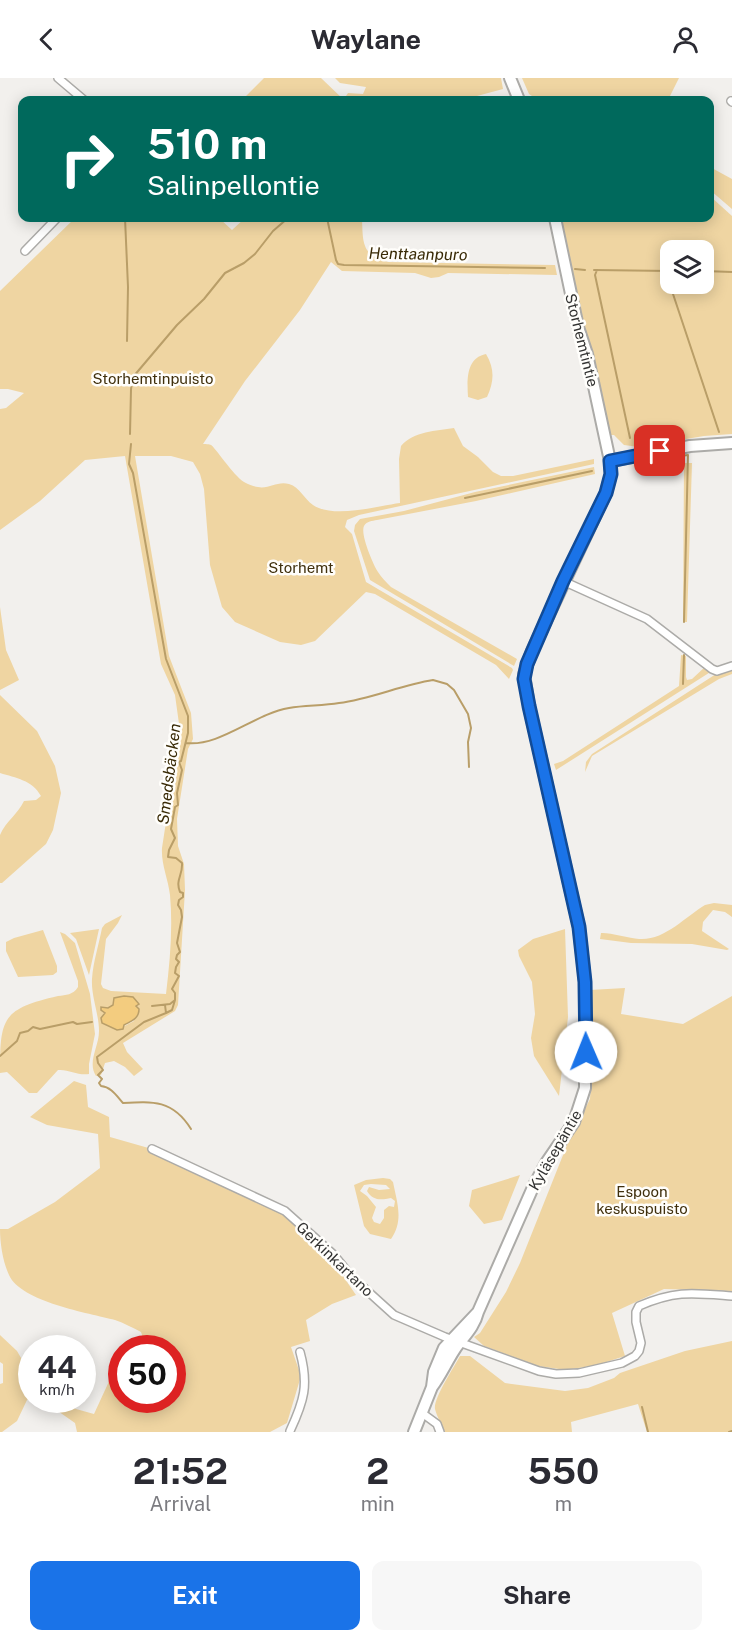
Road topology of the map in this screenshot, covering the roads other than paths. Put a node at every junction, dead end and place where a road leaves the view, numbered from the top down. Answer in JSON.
{"nodes":[{"id":1,"x":58,"y":78,"type":"edge"},
{"id":2,"x":510,"y":78,"type":"edge"},
{"id":3,"x":79,"y":96,"type":"edge"},
{"id":4,"x":517,"y":96,"type":"edge"},
{"id":5,"x":53,"y":222,"type":"edge"},
{"id":6,"x":556,"y":222,"type":"edge"},
{"id":7,"x":25,"y":251,"type":"dead end"},
{"id":8,"x":732,"y":443,"type":"edge"},
{"id":9,"x":610,"y":461,"type":"junction"},
{"id":10,"x":563,"y":581,"type":"junction"},
{"id":11,"x":732,"y":666,"type":"edge"},
{"id":12,"x":152,"y":1149,"type":"dead end"},
{"id":13,"x":732,"y":1296,"type":"edge"},
{"id":14,"x":455,"y":1341,"type":"junction"},
{"id":15,"x":300,"y":1352,"type":"dead end"},
{"id":16,"x":422,"y":1413,"type":"junction"},
{"id":17,"x":289,"y":1432,"type":"edge"},
{"id":18,"x":414,"y":1432,"type":"edge"},
{"id":19,"x":440,"y":1432,"type":"edge"}],
"edges":[{"from":1,"to":3,"type":"street"},
{"from":2,"to":4,"type":"main road"},
{"from":5,"to":7,"type":"street"},
{"from":6,"to":9,"type":"main road","name":"Storhemtintie"},
{"from":8,"to":9,"type":"main road"},
{"from":9,"to":10,"type":"main road","name":"Kyläsepäntie"},
{"from":10,"to":11,"type":"street"},
{"from":10,"to":14,"type":"main road","name":"Kyläsepäntie"},
{"from":12,"to":14,"type":"street","name":"Gerkinkartano"},
{"from":13,"to":14,"type":"street","name":"Gerkinkartano"},
{"from":14,"to":16,"type":"main road","name":"Kyläsepäntie"},
{"from":15,"to":17,"type":"street"},
{"from":16,"to":18,"type":"main road","name":"Kyläsepäntie"},
{"from":16,"to":19,"type":"street"}]}
